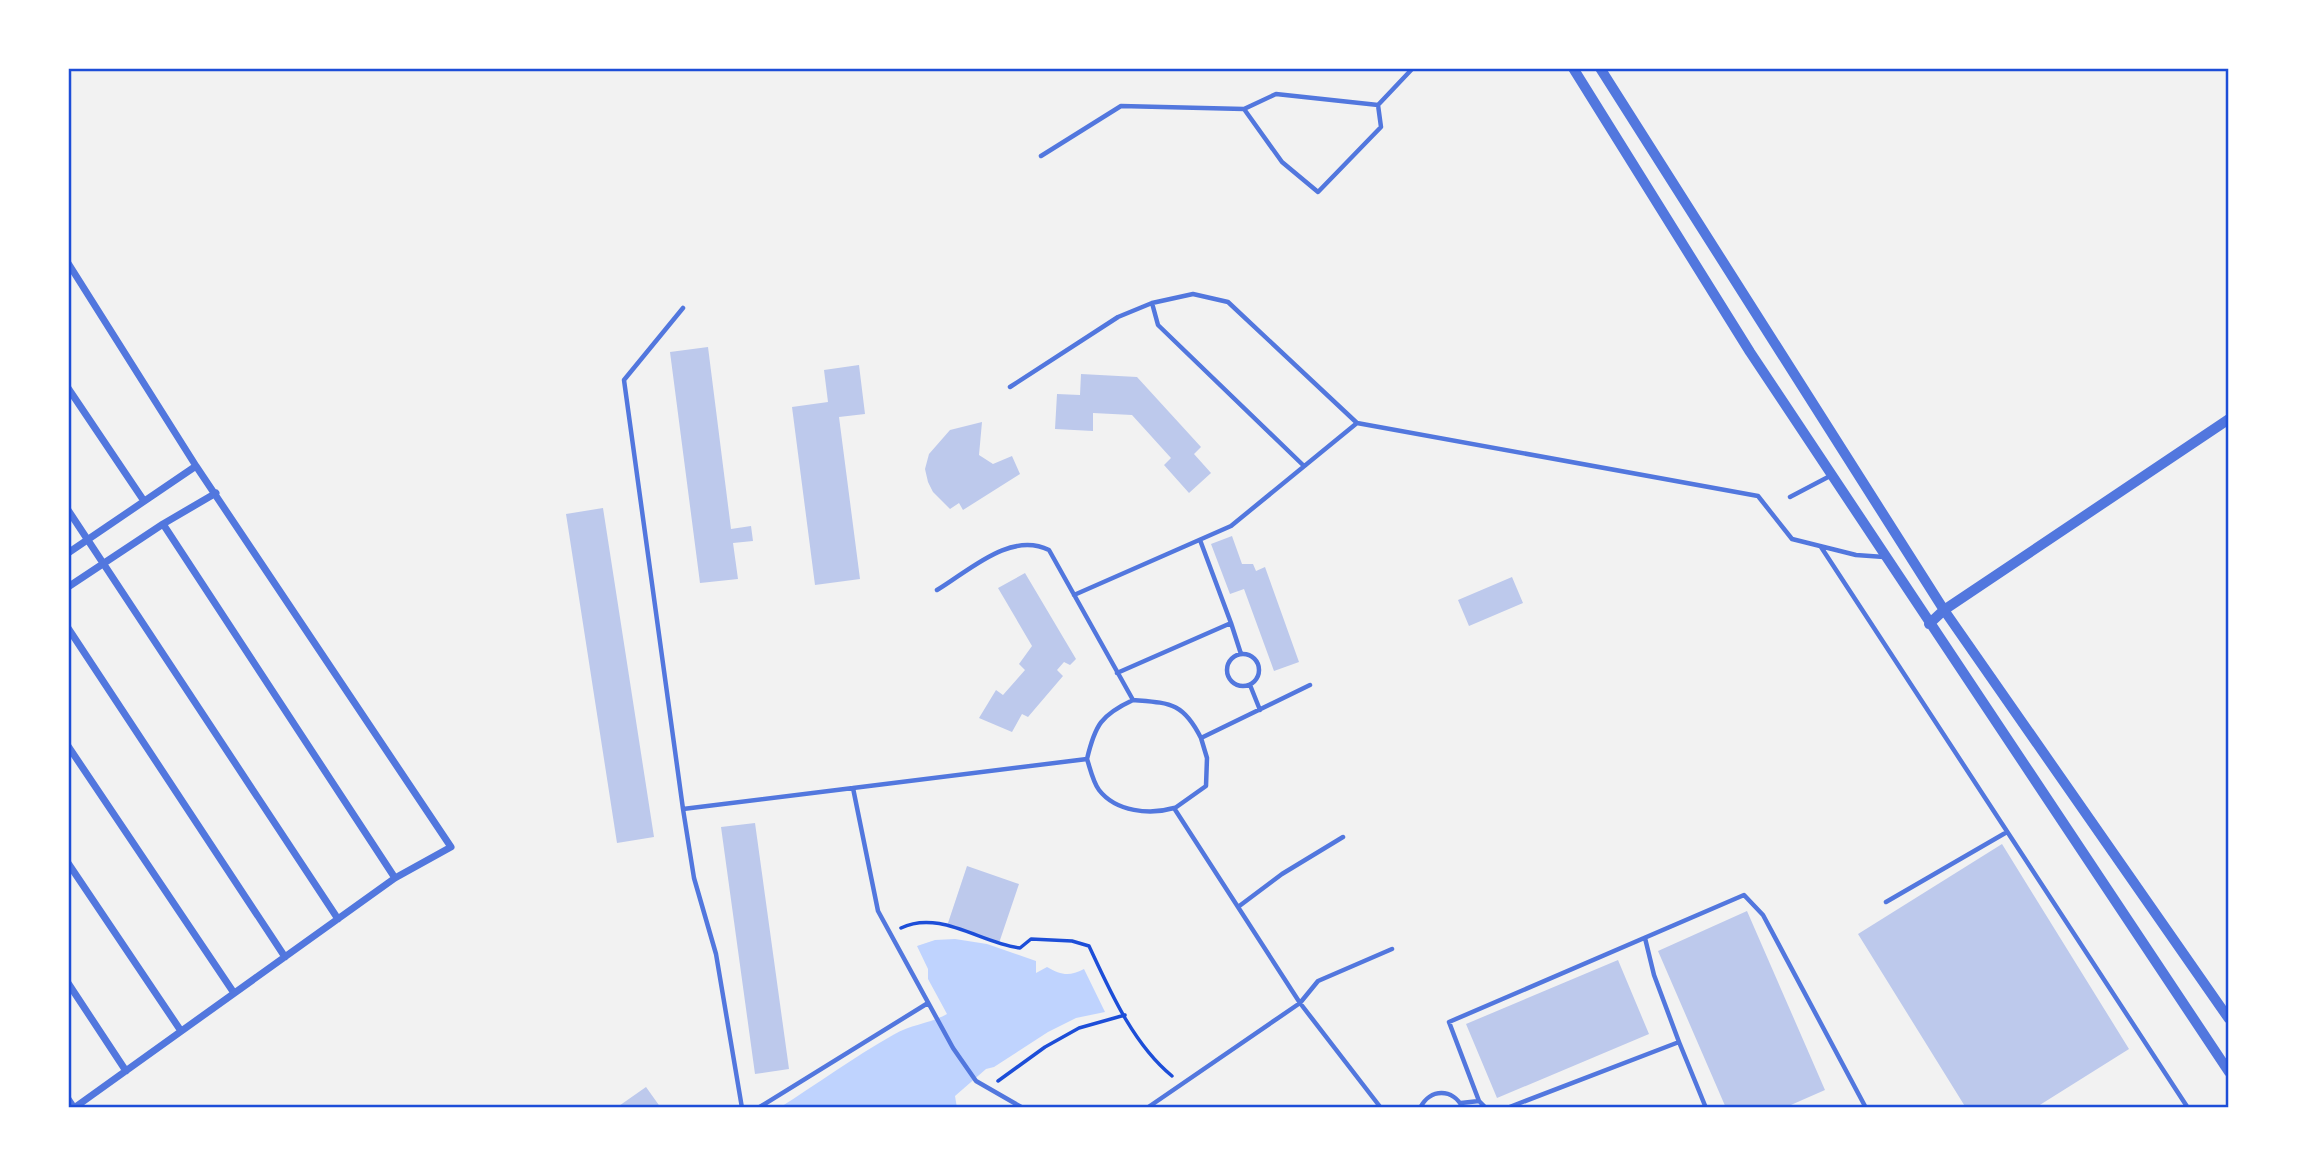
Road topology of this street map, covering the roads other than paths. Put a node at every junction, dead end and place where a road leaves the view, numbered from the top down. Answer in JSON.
{"nodes":[{"id":1,"x":1413,"y":68,"type":"edge"},
{"id":2,"x":1573,"y":68,"type":"edge"},
{"id":3,"x":1600,"y":68,"type":"edge"},
{"id":4,"x":1378,"y":105,"type":"junction"},
{"id":5,"x":1244,"y":109,"type":"junction"},
{"id":6,"x":1041,"y":156,"type":"dead end"},
{"id":7,"x":68,"y":262,"type":"edge"},
{"id":8,"x":1152,"y":303,"type":"junction"},
{"id":9,"x":683,"y":307,"type":"dead end"},
{"id":10,"x":1010,"y":387,"type":"dead end"},
{"id":11,"x":68,"y":388,"type":"edge"},
{"id":12,"x":2229,"y":419,"type":"edge"},
{"id":13,"x":1357,"y":423,"type":"junction"},
{"id":14,"x":196,"y":466,"type":"junction"},
{"id":15,"x":1304,"y":466,"type":"junction"},
{"id":16,"x":1830,"y":476,"type":"junction"},
{"id":17,"x":216,"y":494,"type":"junction"},
{"id":18,"x":1790,"y":497,"type":"dead end"},
{"id":19,"x":144,"y":501,"type":"junction"},
{"id":20,"x":68,"y":509,"type":"edge"},
{"id":21,"x":163,"y":524,"type":"junction"},
{"id":22,"x":88,"y":540,"type":"junction"},
{"id":23,"x":1200,"y":540,"type":"junction"},
{"id":24,"x":1821,"y":547,"type":"junction"},
{"id":25,"x":68,"y":553,"type":"edge"},
{"id":26,"x":1884,"y":557,"type":"junction"},
{"id":27,"x":104,"y":563,"type":"junction"},
{"id":28,"x":68,"y":587,"type":"edge"},
{"id":29,"x":937,"y":590,"type":"dead end"},
{"id":30,"x":1074,"y":595,"type":"junction"},
{"id":31,"x":1944,"y":610,"type":"junction"},
{"id":32,"x":1231,"y":623,"type":"junction"},
{"id":33,"x":1929,"y":624,"type":"junction"},
{"id":34,"x":68,"y":628,"type":"edge"},
{"id":35,"x":1241,"y":654,"type":"junction"},
{"id":36,"x":1117,"y":673,"type":"junction"},
{"id":37,"x":1250,"y":685,"type":"junction"},
{"id":38,"x":1310,"y":685,"type":"dead end"},
{"id":39,"x":1133,"y":701,"type":"junction"},
{"id":40,"x":1260,"y":710,"type":"junction"},
{"id":41,"x":1200,"y":738,"type":"junction"},
{"id":42,"x":68,"y":746,"type":"edge"},
{"id":43,"x":1087,"y":759,"type":"junction"},
{"id":44,"x":853,"y":788,"type":"junction"},
{"id":45,"x":1174,"y":808,"type":"junction"},
{"id":46,"x":683,"y":809,"type":"junction"},
{"id":47,"x":2007,"y":832,"type":"junction"},
{"id":48,"x":1343,"y":837,"type":"dead end"},
{"id":49,"x":68,"y":863,"type":"edge"},
{"id":50,"x":395,"y":878,"type":"junction"},
{"id":51,"x":1886,"y":902,"type":"dead end"},
{"id":52,"x":1238,"y":907,"type":"junction"},
{"id":53,"x":338,"y":919,"type":"junction"},
{"id":54,"x":1645,"y":938,"type":"junction"},
{"id":55,"x":1392,"y":949,"type":"dead end"},
{"id":56,"x":285,"y":957,"type":"junction"},
{"id":57,"x":68,"y":983,"type":"edge"},
{"id":58,"x":234,"y":993,"type":"junction"},
{"id":59,"x":928,"y":1003,"type":"junction"},
{"id":60,"x":1300,"y":1003,"type":"junction"},
{"id":61,"x":2229,"y":1019,"type":"edge"},
{"id":62,"x":181,"y":1031,"type":"junction"},
{"id":63,"x":1679,"y":1042,"type":"junction"},
{"id":64,"x":126,"y":1071,"type":"junction"},
{"id":65,"x":2229,"y":1072,"type":"edge"},
{"id":66,"x":68,"y":1099,"type":"edge"},
{"id":67,"x":1479,"y":1101,"type":"junction"},
{"id":68,"x":1462,"y":1105,"type":"edge"},
{"id":69,"x":74,"y":1108,"type":"edge"},
{"id":70,"x":742,"y":1108,"type":"edge"},
{"id":71,"x":758,"y":1108,"type":"edge"},
{"id":72,"x":1023,"y":1108,"type":"edge"},
{"id":73,"x":1147,"y":1108,"type":"edge"},
{"id":74,"x":1381,"y":1108,"type":"edge"},
{"id":75,"x":1420,"y":1108,"type":"edge"},
{"id":76,"x":1486,"y":1108,"type":"edge"},
{"id":77,"x":1507,"y":1108,"type":"edge"},
{"id":78,"x":1706,"y":1108,"type":"edge"},
{"id":79,"x":1866,"y":1108,"type":"edge"},
{"id":80,"x":2188,"y":1108,"type":"edge"}],
"edges":[{"from":1,"to":4,"type":"lane"},
{"from":2,"to":16,"type":"street"},
{"from":3,"to":31,"type":"street"},
{"from":4,"to":5,"type":"lane"},
{"from":4,"to":5,"type":"lane"},
{"from":5,"to":6,"type":"lane"},
{"from":7,"to":14,"type":"street"},
{"from":8,"to":10,"type":"lane"},
{"from":8,"to":13,"type":"lane"},
{"from":8,"to":15,"type":"lane"},
{"from":9,"to":46,"type":"lane"},
{"from":11,"to":19,"type":"street"},
{"from":12,"to":31,"type":"street"},
{"from":13,"to":15,"type":"lane"},
{"from":13,"to":24,"type":"lane"},
{"from":14,"to":17,"type":"street"},
{"from":14,"to":19,"type":"street"},
{"from":15,"to":23,"type":"lane"},
{"from":16,"to":18,"type":"lane"},
{"from":16,"to":26,"type":"street"},
{"from":17,"to":21,"type":"street"},
{"from":17,"to":50,"type":"street"},
{"from":19,"to":22,"type":"street"},
{"from":20,"to":22,"type":"street"},
{"from":21,"to":27,"type":"street"},
{"from":21,"to":50,"type":"street"},
{"from":22,"to":25,"type":"street"},
{"from":22,"to":27,"type":"street"},
{"from":23,"to":30,"type":"lane"},
{"from":23,"to":32,"type":"lane"},
{"from":24,"to":26,"type":"lane"},
{"from":24,"to":47,"type":"lane"},
{"from":26,"to":33,"type":"street"},
{"from":27,"to":28,"type":"street"},
{"from":27,"to":53,"type":"street"},
{"from":29,"to":30,"type":"lane"},
{"from":30,"to":36,"type":"lane"},
{"from":31,"to":33,"type":"street"},
{"from":31,"to":61,"type":"street"},
{"from":32,"to":35,"type":"lane"},
{"from":32,"to":36,"type":"lane"},
{"from":33,"to":65,"type":"street"},
{"from":34,"to":56,"type":"street"},
{"from":35,"to":37,"type":"lane"},
{"from":35,"to":37,"type":"lane"},
{"from":36,"to":39,"type":"lane"},
{"from":37,"to":40,"type":"lane"},
{"from":38,"to":40,"type":"lane"},
{"from":39,"to":41,"type":"lane"},
{"from":39,"to":43,"type":"lane"},
{"from":40,"to":41,"type":"lane"},
{"from":41,"to":45,"type":"lane"},
{"from":42,"to":58,"type":"street"},
{"from":43,"to":44,"type":"lane"},
{"from":43,"to":45,"type":"lane"},
{"from":44,"to":46,"type":"lane"},
{"from":44,"to":59,"type":"lane"},
{"from":45,"to":52,"type":"lane"},
{"from":46,"to":70,"type":"lane"},
{"from":47,"to":51,"type":"lane"},
{"from":47,"to":80,"type":"lane"},
{"from":48,"to":52,"type":"lane"},
{"from":49,"to":62,"type":"street"},
{"from":50,"to":53,"type":"street"},
{"from":52,"to":60,"type":"lane"},
{"from":53,"to":56,"type":"street"},
{"from":54,"to":63,"type":"lane"},
{"from":54,"to":67,"type":"lane"},
{"from":54,"to":79,"type":"lane"},
{"from":55,"to":60,"type":"lane"},
{"from":56,"to":58,"type":"street"},
{"from":57,"to":64,"type":"street"},
{"from":58,"to":62,"type":"street"},
{"from":59,"to":71,"type":"lane"},
{"from":59,"to":72,"type":"lane"},
{"from":60,"to":73,"type":"lane"},
{"from":60,"to":74,"type":"lane"},
{"from":62,"to":64,"type":"street"},
{"from":63,"to":77,"type":"lane"},
{"from":63,"to":78,"type":"lane"},
{"from":64,"to":69,"type":"street"},
{"from":66,"to":69,"type":"street"},
{"from":67,"to":68,"type":"lane"},
{"from":67,"to":76,"type":"lane"},
{"from":68,"to":75,"type":"lane"}]}
